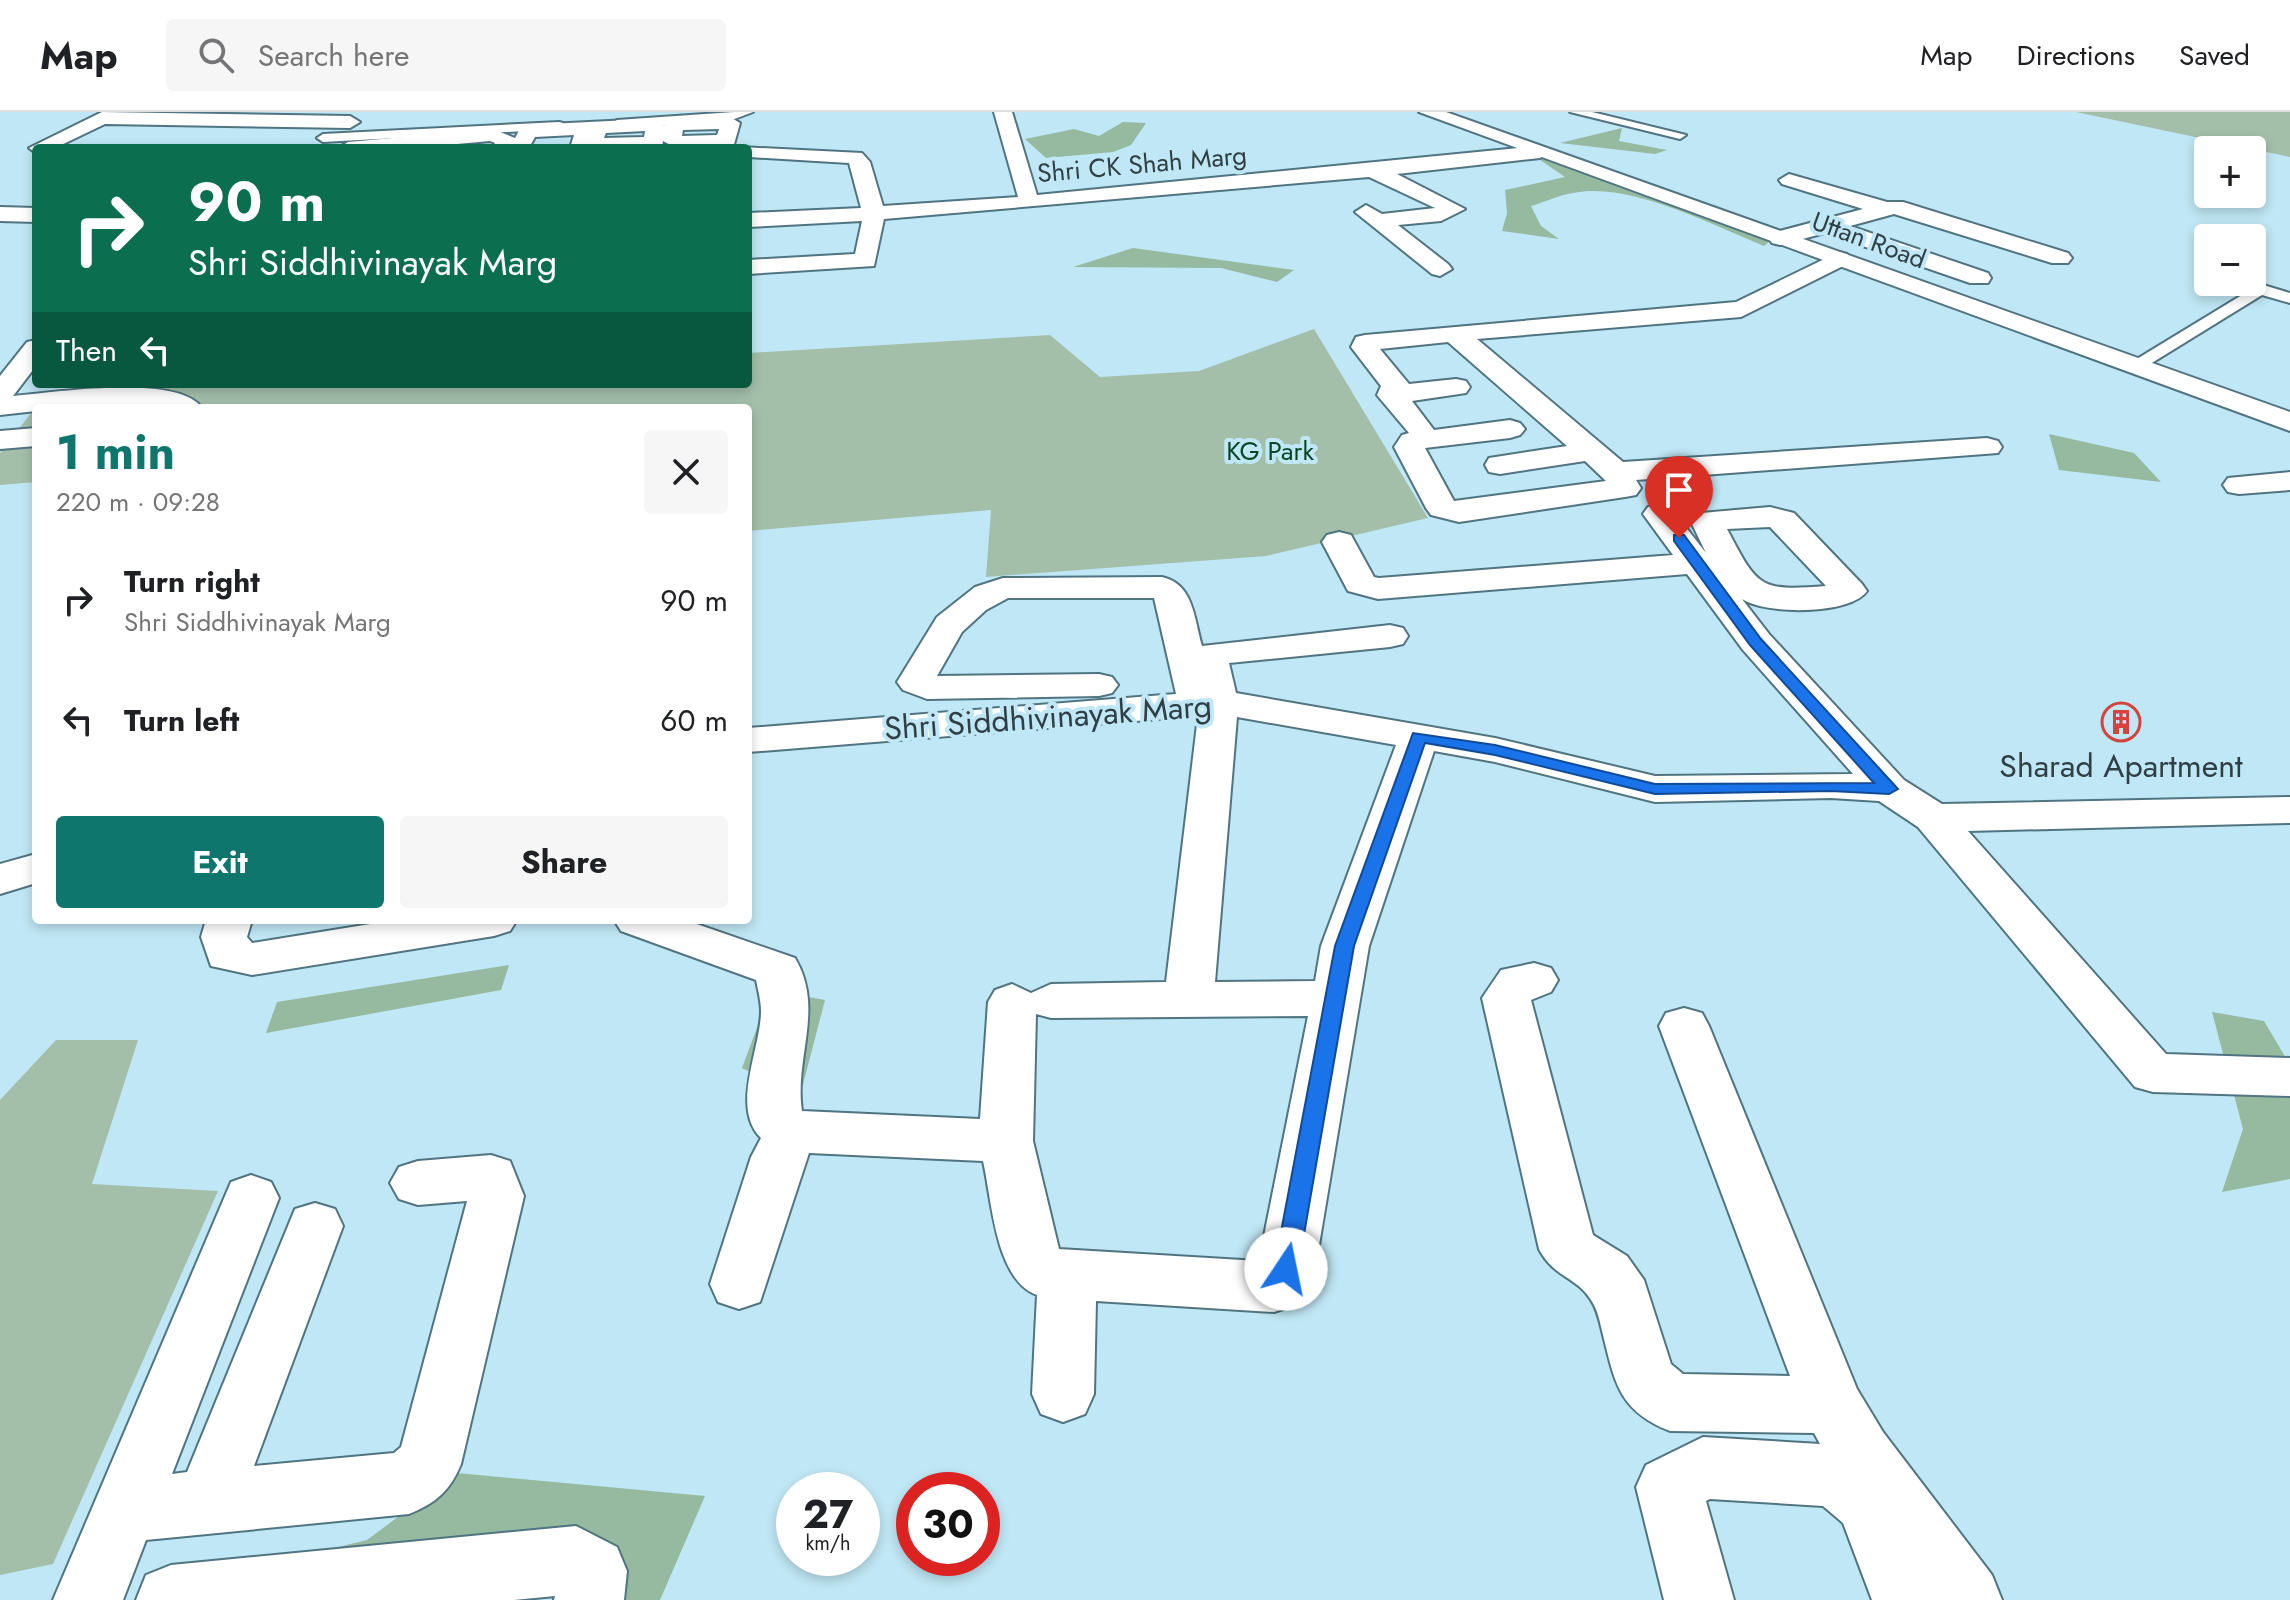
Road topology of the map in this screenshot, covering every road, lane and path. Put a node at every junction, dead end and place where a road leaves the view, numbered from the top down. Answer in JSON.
{"nodes":[{"id":1,"x":368,"y":112,"type":"edge"},
{"id":2,"x":477,"y":112,"type":"edge"},
{"id":3,"x":747,"y":112,"type":"edge"},
{"id":4,"x":1003,"y":112,"type":"edge"},
{"id":5,"x":1428,"y":112,"type":"edge"},
{"id":6,"x":1576,"y":112,"type":"edge"},
{"id":7,"x":350,"y":122,"type":"junction"},
{"id":8,"x":454,"y":130,"type":"junction"},
{"id":9,"x":1680,"y":135,"type":"dead end"},
{"id":10,"x":315,"y":143,"type":"edge"},
{"id":11,"x":48,"y":144,"type":"edge"},
{"id":12,"x":401,"y":144,"type":"edge"},
{"id":13,"x":506,"y":144,"type":"edge"},
{"id":14,"x":521,"y":144,"type":"edge"},
{"id":15,"x":581,"y":144,"type":"edge"},
{"id":16,"x":752,"y":151,"type":"edge"},
{"id":17,"x":1540,"y":152,"type":"junction"},
{"id":18,"x":1374,"y":171,"type":"junction"},
{"id":19,"x":778,"y":174,"type":"dead end"},
{"id":20,"x":1319,"y":177,"type":"junction"},
{"id":21,"x":1789,"y":180,"type":"dead end"},
{"id":22,"x":1027,"y":195,"type":"dead end"},
{"id":23,"x":1883,"y":208,"type":"junction"},
{"id":24,"x":0,"y":214,"type":"edge"},
{"id":25,"x":874,"y":214,"type":"junction"},
{"id":26,"x":32,"y":215,"type":"edge"},
{"id":27,"x":812,"y":217,"type":"junction"},
{"id":28,"x":752,"y":220,"type":"edge"},
{"id":29,"x":1378,"y":221,"type":"junction"},
{"id":30,"x":1825,"y":225,"type":"junction"},
{"id":31,"x":1780,"y":238,"type":"junction"},
{"id":32,"x":2060,"y":258,"type":"dead end"},
{"id":33,"x":1839,"y":259,"type":"junction"},
{"id":34,"x":752,"y":267,"type":"edge"},
{"id":35,"x":1440,"y":269,"type":"dead end"},
{"id":36,"x":1979,"y":278,"type":"dead end"},
{"id":37,"x":2290,"y":298,"type":"edge"},
{"id":38,"x":1454,"y":333,"type":"junction"},
{"id":39,"x":32,"y":352,"type":"edge"},
{"id":40,"x":1428,"y":359,"type":"dead end"},
{"id":41,"x":2136,"y":365,"type":"junction"},
{"id":42,"x":1379,"y":366,"type":"junction"},
{"id":43,"x":5,"y":379,"type":"edge"},
{"id":44,"x":1456,"y":387,"type":"dead end"},
{"id":45,"x":1391,"y":395,"type":"junction"},
{"id":46,"x":181,"y":404,"type":"edge"},
{"id":47,"x":0,"y":406,"type":"edge"},
{"id":48,"x":2290,"y":422,"type":"edge"},
{"id":49,"x":1420,"y":428,"type":"dead end"},
{"id":50,"x":1510,"y":429,"type":"dead end"},
{"id":51,"x":32,"y":437,"type":"edge"},
{"id":52,"x":0,"y":440,"type":"edge"},
{"id":53,"x":1987,"y":447,"type":"dead end"},
{"id":54,"x":1605,"y":461,"type":"junction"},
{"id":55,"x":1500,"y":465,"type":"dead end"},
{"id":56,"x":2290,"y":481,"type":"edge"},
{"id":57,"x":2239,"y":485,"type":"dead end"},
{"id":58,"x":1659,"y":514,"type":"dead end"},
{"id":59,"x":1339,"y":542,"type":"dead end"},
{"id":60,"x":1716,"y":574,"type":"junction"},
{"id":61,"x":1390,"y":636,"type":"dead end"},
{"id":62,"x":1200,"y":697,"type":"junction"},
{"id":63,"x":1419,"y":737,"type":"junction"},
{"id":64,"x":752,"y":740,"type":"edge"},
{"id":65,"x":1889,"y":789,"type":"junction"},
{"id":66,"x":2290,"y":810,"type":"edge"},
{"id":67,"x":1933,"y":818,"type":"junction"},
{"id":68,"x":32,"y":869,"type":"edge"},
{"id":69,"x":0,"y":879,"type":"edge"},
{"id":70,"x":228,"y":924,"type":"edge"},
{"id":71,"x":469,"y":924,"type":"edge"},
{"id":72,"x":648,"y":924,"type":"edge"},
{"id":73,"x":1534,"y":980,"type":"dead end"},
{"id":74,"x":1189,"y":997,"type":"junction"},
{"id":75,"x":1336,"y":998,"type":"junction"},
{"id":76,"x":1684,"y":1026,"type":"dead end"},
{"id":77,"x":2290,"y":1077,"type":"edge"},
{"id":78,"x":794,"y":1131,"type":"junction"},
{"id":79,"x":1006,"y":1141,"type":"junction"},
{"id":80,"x":418,"y":1183,"type":"dead end"},
{"id":81,"x":251,"y":1198,"type":"dead end"},
{"id":82,"x":315,"y":1226,"type":"dead end"},
{"id":83,"x":1067,"y":1274,"type":"junction"},
{"id":84,"x":739,"y":1284,"type":"dead end"},
{"id":85,"x":1063,"y":1394,"type":"dead end"},
{"id":86,"x":1832,"y":1405,"type":"junction"},
{"id":87,"x":208,"y":1502,"type":"junction"},
{"id":88,"x":125,"y":1510,"type":"junction"},
{"id":89,"x":88,"y":1600,"type":"edge"},
{"id":90,"x":171,"y":1600,"type":"edge"},
{"id":91,"x":589,"y":1600,"type":"edge"},
{"id":92,"x":1699,"y":1600,"type":"edge"},
{"id":93,"x":1907,"y":1600,"type":"edge"},
{"id":94,"x":1967,"y":1600,"type":"edge"}],
"edges":[{"from":1,"to":7,"type":"street"},
{"from":2,"to":8,"type":"lane"},
{"from":3,"to":8,"type":"lane"},
{"from":4,"to":22,"type":"street"},
{"from":5,"to":17,"type":"street","name":"Uttan Road"},
{"from":6,"to":9,"type":"lane"},
{"from":7,"to":10,"type":"street"},
{"from":7,"to":11,"type":"street"},
{"from":8,"to":10,"type":"lane"},
{"from":12,"to":13,"type":"street"},
{"from":14,"to":15,"type":"street"},
{"from":16,"to":25,"type":"street"},
{"from":17,"to":18,"type":"street","name":"Shri CK Shah Marg"},
{"from":17,"to":31,"type":"street","name":"Uttan Road"},
{"from":18,"to":20,"type":"street","name":"Shri CK Shah Marg"},
{"from":18,"to":29,"type":"street"},
{"from":19,"to":27,"type":"street"},
{"from":20,"to":25,"type":"street","name":"Shri CK Shah Marg"},
{"from":20,"to":29,"type":"street"},
{"from":21,"to":23,"type":"street"},
{"from":23,"to":30,"type":"street"},
{"from":23,"to":32,"type":"street"},
{"from":24,"to":26,"type":"street"},
{"from":25,"to":27,"type":"street","name":"Shri CK Shah Marg"},
{"from":25,"to":34,"type":"street"},
{"from":27,"to":28,"type":"street","name":"Shri CK Shah Marg"},
{"from":29,"to":35,"type":"street"},
{"from":30,"to":31,"type":"street"},
{"from":30,"to":36,"type":"street"},
{"from":31,"to":33,"type":"street","name":"Uttan Road"},
{"from":33,"to":38,"type":"street"},
{"from":33,"to":41,"type":"street","name":"Uttan Road"},
{"from":37,"to":41,"type":"lane"},
{"from":38,"to":42,"type":"street"},
{"from":38,"to":54,"type":"street"},
{"from":39,"to":43,"type":"street"},
{"from":40,"to":42,"type":"street"},
{"from":41,"to":48,"type":"street","name":"Uttan Road"},
{"from":42,"to":45,"type":"street"},
{"from":44,"to":45,"type":"street"},
{"from":45,"to":49,"type":"street"},
{"from":46,"to":47,"type":"street"},
{"from":50,"to":54,"type":"street"},
{"from":51,"to":52,"type":"street"},
{"from":53,"to":54,"type":"street"},
{"from":54,"to":55,"type":"street"},
{"from":56,"to":57,"type":"street"},
{"from":58,"to":60,"type":"street"},
{"from":59,"to":60,"type":"street"},
{"from":60,"to":65,"type":"street"},
{"from":61,"to":62,"type":"street"},
{"from":62,"to":62,"type":"street"},
{"from":62,"to":63,"type":"street","name":"Shri Siddhivinayak Marg"},
{"from":62,"to":64,"type":"street","name":"Shri Siddhivinayak Marg"},
{"from":62,"to":74,"type":"street"},
{"from":63,"to":65,"type":"street","name":"Shri Siddhivinayak Marg"},
{"from":63,"to":75,"type":"street"},
{"from":65,"to":67,"type":"street","name":"Shri Siddhivinayak Marg"},
{"from":66,"to":67,"type":"street"},
{"from":67,"to":77,"type":"street","name":"Shri Siddhivinayak Marg"},
{"from":68,"to":69,"type":"street"},
{"from":70,"to":71,"type":"street"},
{"from":72,"to":78,"type":"street"},
{"from":73,"to":86,"type":"street"},
{"from":74,"to":75,"type":"street"},
{"from":74,"to":79,"type":"street"},
{"from":75,"to":83,"type":"street"},
{"from":76,"to":86,"type":"street"},
{"from":78,"to":79,"type":"street"},
{"from":78,"to":84,"type":"street"},
{"from":79,"to":83,"type":"street"},
{"from":80,"to":87,"type":"street"},
{"from":81,"to":88,"type":"street"},
{"from":82,"to":87,"type":"street"},
{"from":83,"to":85,"type":"street"},
{"from":86,"to":94,"type":"street"},
{"from":87,"to":88,"type":"street"},
{"from":88,"to":89,"type":"street"},
{"from":90,"to":91,"type":"street"},
{"from":92,"to":93,"type":"street"}]}
